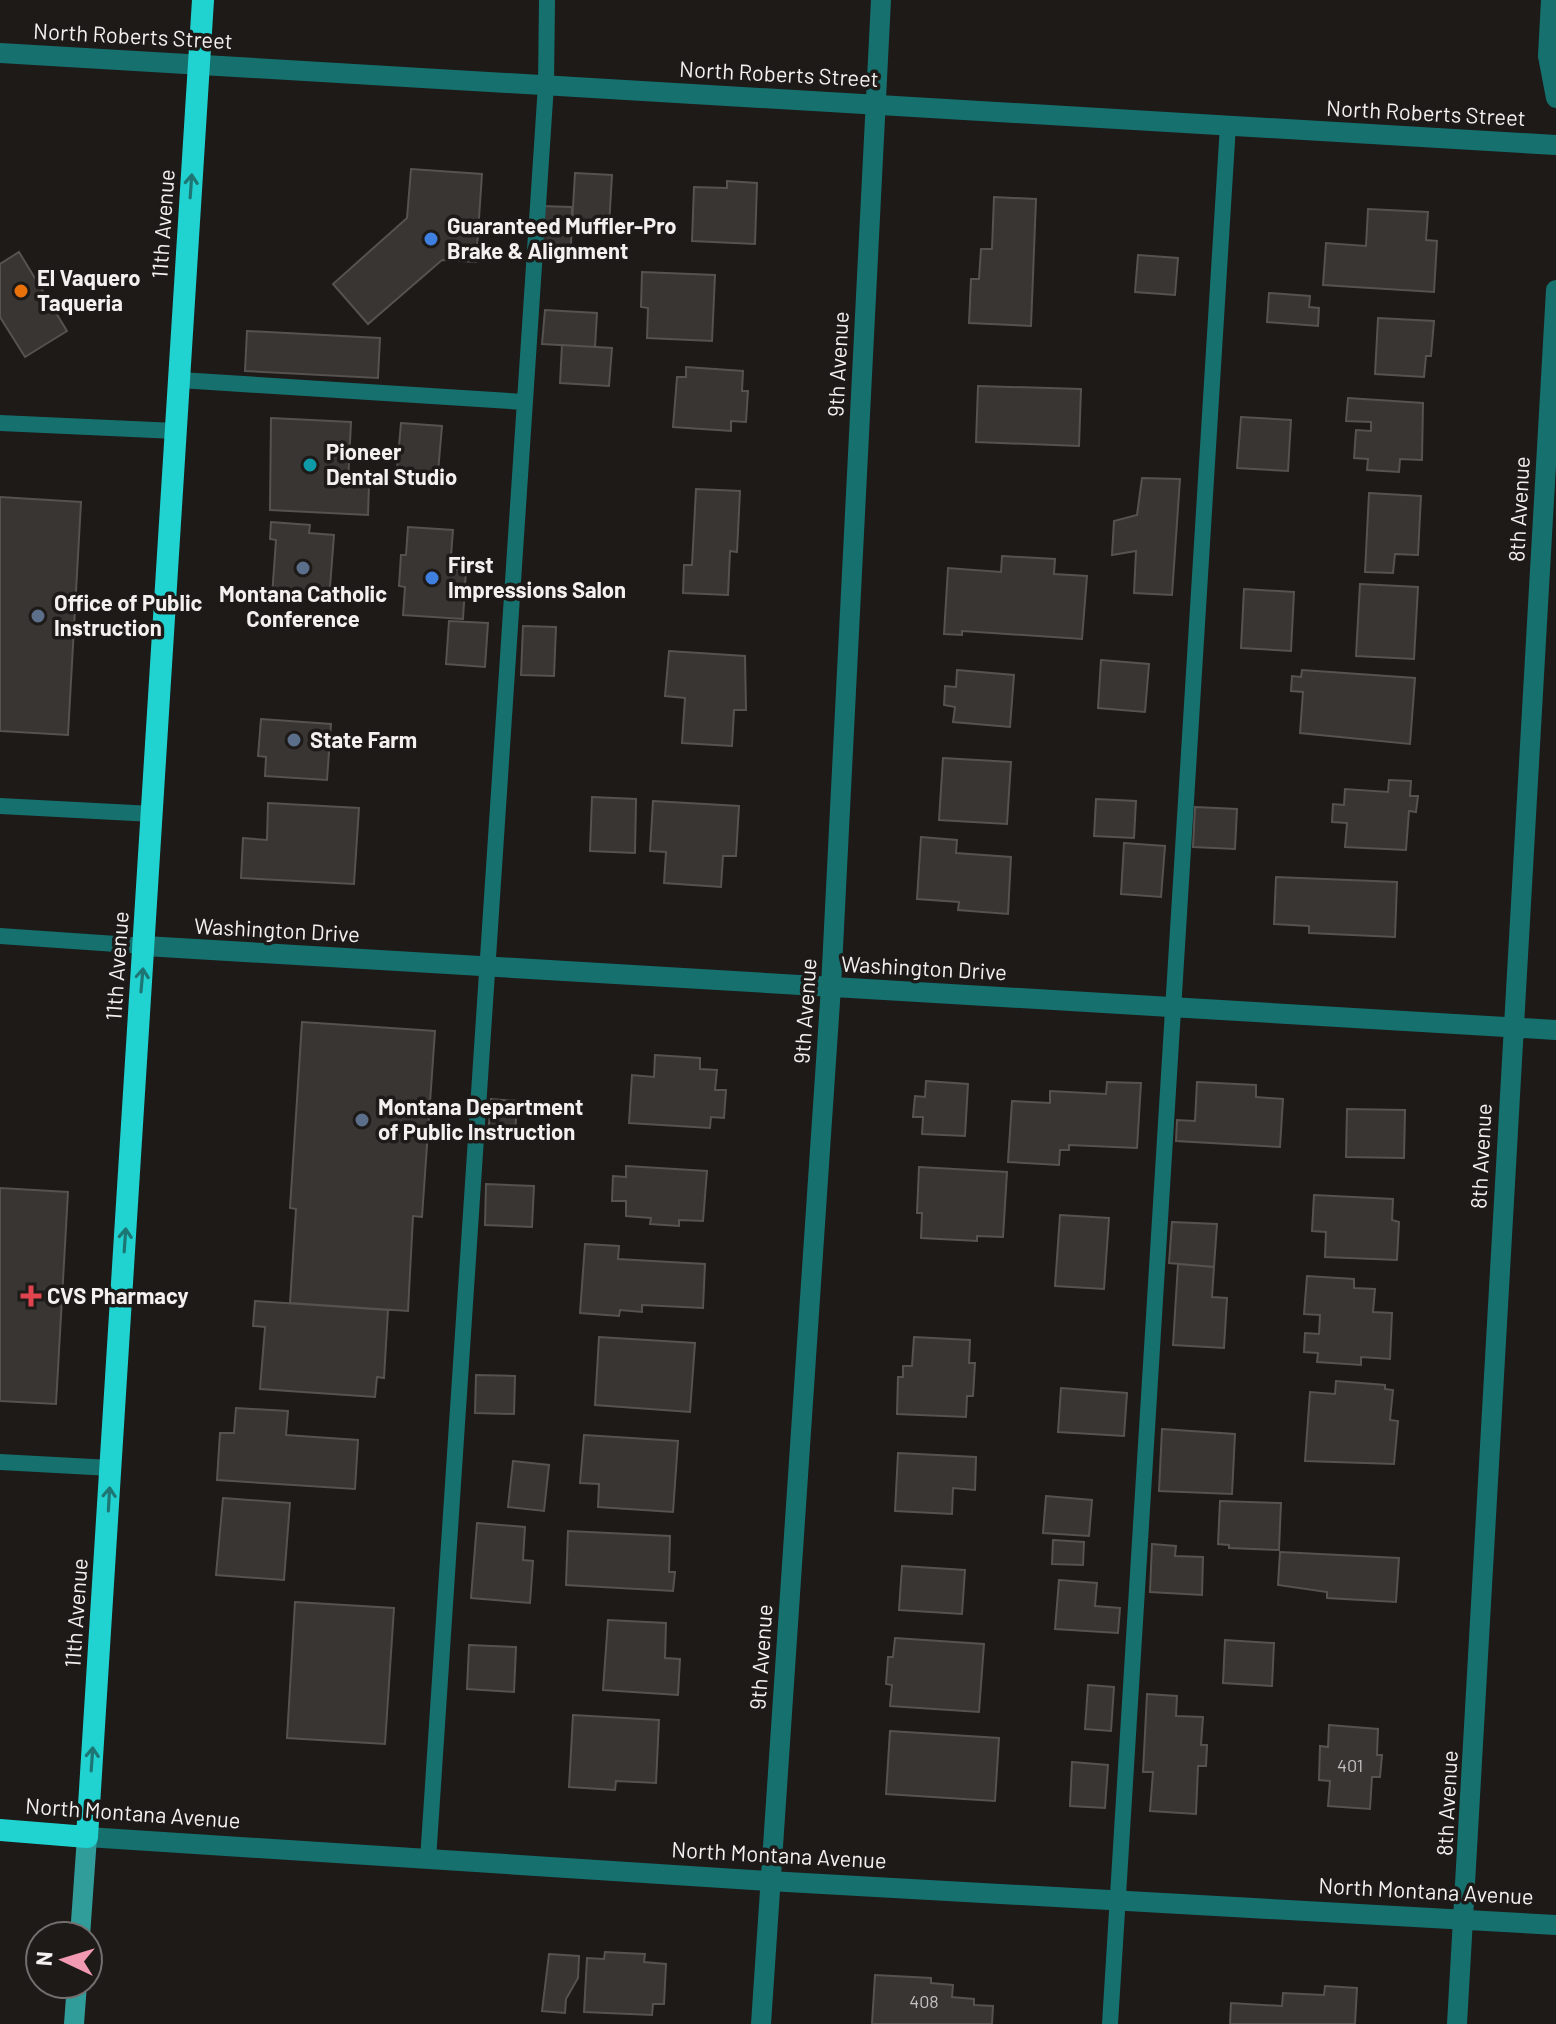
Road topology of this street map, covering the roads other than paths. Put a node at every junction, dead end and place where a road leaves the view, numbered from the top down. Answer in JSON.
{"nodes":[{"id":1,"x":203,"y":0,"type":"edge"},
{"id":2,"x":547,"y":0,"type":"edge"},
{"id":3,"x":881,"y":0,"type":"edge"},
{"id":4,"x":1551,"y":0,"type":"edge"},
{"id":5,"x":0,"y":53,"type":"edge"},
{"id":6,"x":199,"y":64,"type":"junction"},
{"id":7,"x":546,"y":85,"type":"junction"},
{"id":8,"x":1556,"y":98,"type":"edge"},
{"id":9,"x":875,"y":104,"type":"junction"},
{"id":10,"x":1228,"y":125,"type":"junction"},
{"id":11,"x":1556,"y":145,"type":"edge"},
{"id":12,"x":1556,"y":290,"type":"edge"},
{"id":13,"x":180,"y":380,"type":"junction"},
{"id":14,"x":524,"y":402,"type":"junction"},
{"id":15,"x":0,"y":423,"type":"edge"},
{"id":16,"x":176,"y":431,"type":"junction"},
{"id":17,"x":1548,"y":563,"type":"edge"},
{"id":18,"x":0,"y":806,"type":"edge"},
{"id":19,"x":153,"y":814,"type":"junction"},
{"id":20,"x":0,"y":936,"type":"edge"},
{"id":21,"x":145,"y":946,"type":"junction"},
{"id":22,"x":485,"y":966,"type":"junction"},
{"id":23,"x":831,"y":987,"type":"junction"},
{"id":24,"x":1174,"y":1007,"type":"junction"},
{"id":25,"x":1512,"y":1027,"type":"junction"},
{"id":26,"x":1556,"y":1030,"type":"edge"},
{"id":27,"x":0,"y":1462,"type":"edge"},
{"id":28,"x":111,"y":1468,"type":"junction"},
{"id":29,"x":0,"y":1830,"type":"edge"},
{"id":30,"x":87,"y":1837,"type":"junction"},
{"id":31,"x":428,"y":1860,"type":"junction"},
{"id":32,"x":769,"y":1881,"type":"junction"},
{"id":33,"x":1118,"y":1900,"type":"junction"},
{"id":34,"x":1465,"y":1919,"type":"junction"},
{"id":35,"x":81,"y":1920,"type":"edge"},
{"id":36,"x":1556,"y":1925,"type":"edge"},
{"id":37,"x":76,"y":2000,"type":"edge"},
{"id":38,"x":74,"y":2024,"type":"edge"},
{"id":39,"x":761,"y":2024,"type":"edge"},
{"id":40,"x":1110,"y":2024,"type":"edge"},
{"id":41,"x":1457,"y":2024,"type":"edge"}],
"edges":[{"from":1,"to":6,"type":"highway","name":"11th Avenue"},
{"from":2,"to":7,"type":"lane"},
{"from":3,"to":9,"type":"street","name":"9th Avenue"},
{"from":4,"to":8,"type":"street"},
{"from":5,"to":6,"type":"street","name":"North Roberts Street"},
{"from":6,"to":7,"type":"street","name":"North Roberts Street"},
{"from":13,"to":6,"type":"highway","name":"11th Avenue","one_way":true},
{"from":7,"to":9,"type":"street","name":"North Roberts Street"},
{"from":7,"to":14,"type":"lane"},
{"from":9,"to":10,"type":"street","name":"North Roberts Street"},
{"from":9,"to":23,"type":"street","name":"9th Avenue"},
{"from":10,"to":11,"type":"street","name":"North Roberts Street"},
{"from":10,"to":24,"type":"lane"},
{"from":12,"to":17,"type":"street","name":"8th Avenue"},
{"from":13,"to":14,"type":"lane"},
{"from":13,"to":16,"type":"highway","name":"11th Avenue"},
{"from":14,"to":22,"type":"lane"},
{"from":15,"to":16,"type":"lane"},
{"from":16,"to":19,"type":"highway","name":"11th Avenue"},
{"from":17,"to":25,"type":"street","name":"8th Avenue"},
{"from":18,"to":19,"type":"lane"},
{"from":19,"to":21,"type":"highway","name":"11th Avenue"},
{"from":20,"to":21,"type":"lane"},
{"from":21,"to":22,"type":"street","name":"Washington Drive"},
{"from":28,"to":21,"type":"highway","name":"11th Avenue","one_way":true},
{"from":22,"to":23,"type":"street","name":"Washington Drive"},
{"from":22,"to":31,"type":"lane"},
{"from":23,"to":24,"type":"street","name":"Washington Drive"},
{"from":23,"to":32,"type":"street","name":"9th Avenue"},
{"from":24,"to":25,"type":"street","name":"Washington Drive"},
{"from":24,"to":33,"type":"lane"},
{"from":25,"to":26,"type":"street","name":"Washington Drive"},
{"from":25,"to":34,"type":"street","name":"8th Avenue"},
{"from":27,"to":28,"type":"lane"},
{"from":30,"to":28,"type":"highway","name":"11th Avenue","one_way":true},
{"from":29,"to":30,"type":"highway","name":"North Montana Avenue"},
{"from":30,"to":31,"type":"street","name":"North Montana Avenue"},
{"from":30,"to":35,"type":"main road","name":"11th Avenue"},
{"from":31,"to":32,"type":"street","name":"North Montana Avenue"},
{"from":32,"to":33,"type":"street","name":"North Montana Avenue"},
{"from":32,"to":39,"type":"street","name":"9th Avenue"},
{"from":33,"to":34,"type":"street","name":"North Montana Avenue"},
{"from":33,"to":40,"type":"lane"},
{"from":34,"to":36,"type":"street","name":"North Montana Avenue"},
{"from":34,"to":41,"type":"street","name":"8th Avenue"},
{"from":37,"to":38,"type":"main road"}]}
